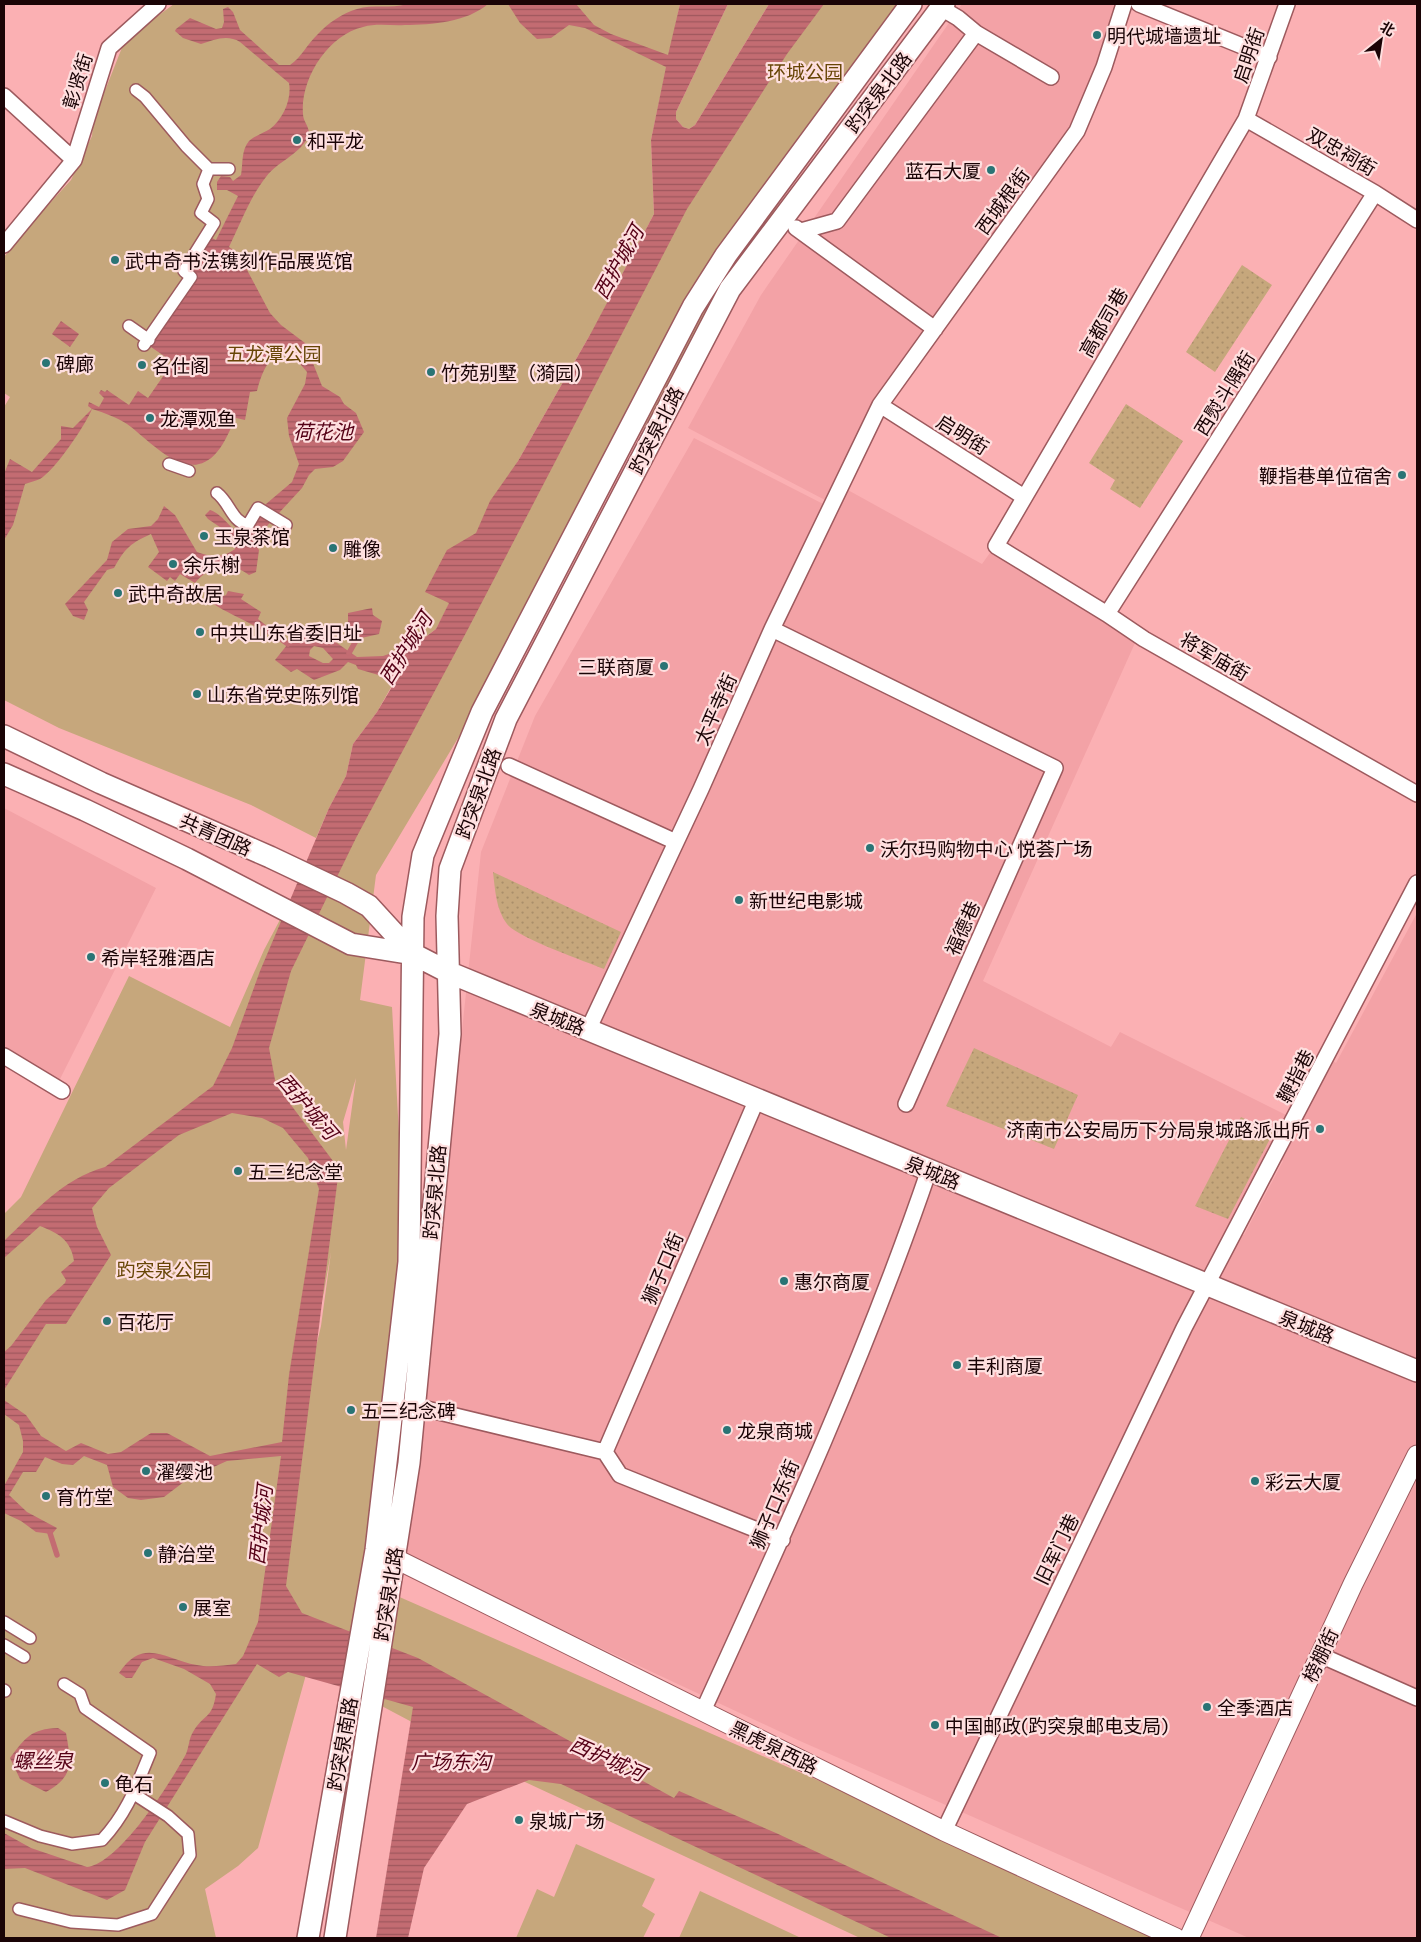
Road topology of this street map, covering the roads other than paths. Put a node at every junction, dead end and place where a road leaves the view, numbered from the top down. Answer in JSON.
{"nodes":[{"id":1,"x":158,"y":4,"type":"edge"},
{"id":2,"x":911,"y":4,"type":"edge"},
{"id":3,"x":1124,"y":4,"type":"edge"},
{"id":4,"x":1139,"y":4,"type":"edge"},
{"id":5,"x":1287,"y":4,"type":"edge"},
{"id":6,"x":940,"y":5,"type":"edge"},
{"id":7,"x":976,"y":33,"type":"junction"},
{"id":8,"x":1268,"y":57,"type":"junction"},
{"id":9,"x":1051,"y":77,"type":"dead end"},
{"id":10,"x":136,"y":90,"type":"dead end"},
{"id":11,"x":4,"y":96,"type":"edge"},
{"id":12,"x":1246,"y":119,"type":"junction"},
{"id":13,"x":74,"y":160,"type":"junction"},
{"id":14,"x":209,"y":169,"type":"junction"},
{"id":15,"x":229,"y":169,"type":"dead end"},
{"id":16,"x":1375,"y":193,"type":"junction"},
{"id":17,"x":784,"y":217,"type":"junction"},
{"id":18,"x":1417,"y":220,"type":"edge"},
{"id":19,"x":800,"y":231,"type":"junction"},
{"id":20,"x":4,"y":245,"type":"edge"},
{"id":21,"x":129,"y":326,"type":"dead end"},
{"id":22,"x":936,"y":329,"type":"junction"},
{"id":23,"x":880,"y":405,"type":"junction"},
{"id":24,"x":169,"y":464,"type":"dead end"},
{"id":25,"x":190,"y":471,"type":"dead end"},
{"id":26,"x":217,"y":493,"type":"dead end"},
{"id":27,"x":1024,"y":496,"type":"junction"},
{"id":28,"x":282,"y":522,"type":"dead end"},
{"id":29,"x":996,"y":546,"type":"joint"},
{"id":30,"x":1107,"y":614,"type":"junction"},
{"id":31,"x":772,"y":630,"type":"junction"},
{"id":32,"x":4,"y":736,"type":"edge"},
{"id":33,"x":509,"y":766,"type":"dead end"},
{"id":34,"x":4,"y":774,"type":"edge"},
{"id":35,"x":1417,"y":794,"type":"edge"},
{"id":36,"x":676,"y":842,"type":"junction"},
{"id":37,"x":1417,"y":883,"type":"edge"},
{"id":38,"x":413,"y":954,"type":"junction"},
{"id":39,"x":448,"y":972,"type":"junction"},
{"id":40,"x":588,"y":1030,"type":"junction"},
{"id":41,"x":4,"y":1056,"type":"edge"},
{"id":42,"x":62,"y":1091,"type":"dead end"},
{"id":43,"x":756,"y":1099,"type":"junction"},
{"id":44,"x":906,"y":1104,"type":"dead end"},
{"id":45,"x":929,"y":1170,"type":"junction"},
{"id":46,"x":1206,"y":1284,"type":"junction"},
{"id":47,"x":1417,"y":1372,"type":"edge"},
{"id":48,"x":414,"y":1406,"type":"junction"},
{"id":49,"x":605,"y":1452,"type":"junction"},
{"id":50,"x":1417,"y":1455,"type":"edge"},
{"id":51,"x":782,"y":1540,"type":"junction"},
{"id":52,"x":385,"y":1554,"type":"junction"},
{"id":53,"x":5,"y":1625,"type":"edge"},
{"id":54,"x":30,"y":1638,"type":"dead end"},
{"id":55,"x":4,"y":1645,"type":"edge"},
{"id":56,"x":1320,"y":1656,"type":"junction"},
{"id":57,"x":24,"y":1657,"type":"dead end"},
{"id":58,"x":64,"y":1684,"type":"dead end"},
{"id":59,"x":1417,"y":1698,"type":"edge"},
{"id":60,"x":360,"y":1701,"type":"junction"},
{"id":61,"x":703,"y":1711,"type":"junction"},
{"id":62,"x":134,"y":1794,"type":"junction"},
{"id":63,"x":4,"y":1821,"type":"edge"},
{"id":64,"x":944,"y":1831,"type":"junction"},
{"id":65,"x":19,"y":1908,"type":"dead end"},
{"id":66,"x":308,"y":1938,"type":"edge"},
{"id":67,"x":335,"y":1938,"type":"edge"},
{"id":68,"x":1176,"y":1938,"type":"edge"},
{"id":69,"x":1188,"y":1938,"type":"edge"}],
"edges":[{"from":1,"to":13,"type":"street","name":"彰贤街"},
{"from":2,"to":38,"type":"main road","name":"趵突泉北路"},
{"from":3,"to":22,"type":"street","name":"西城根街"},
{"from":4,"to":8,"type":"street"},
{"from":5,"to":8,"type":"street","name":"启明街"},
{"from":6,"to":7,"type":"street"},
{"from":6,"to":17,"type":"main road","name":"趵突泉北路"},
{"from":7,"to":9,"type":"street"},
{"from":7,"to":19,"type":"street"},
{"from":8,"to":12,"type":"street","name":"启明街"},
{"from":10,"to":14,"type":"street"},
{"from":11,"to":13,"type":"street"},
{"from":12,"to":16,"type":"street","name":"双忠祠街"},
{"from":12,"to":27,"type":"street","name":"高都司巷"},
{"from":13,"to":20,"type":"street"},
{"from":14,"to":15,"type":"street"},
{"from":14,"to":21,"type":"street"},
{"from":16,"to":18,"type":"street","name":"双忠祠街"},
{"from":16,"to":30,"type":"street","name":"西熨斗隅街"},
{"from":17,"to":19,"type":"street"},
{"from":17,"to":39,"type":"main road","name":"趵突泉北路"},
{"from":19,"to":22,"type":"street"},
{"from":22,"to":23,"type":"street","name":"西城根街"},
{"from":23,"to":27,"type":"street","name":"启明街"},
{"from":23,"to":31,"type":"street","name":"太平寺街"},
{"from":24,"to":25,"type":"street"},
{"from":26,"to":28,"type":"street"},
{"from":27,"to":29,"type":"street","name":"高都司巷"},
{"from":29,"to":30,"type":"street","name":"将军庙街"},
{"from":30,"to":35,"type":"street","name":"将军庙街"},
{"from":31,"to":36,"type":"street","name":"太平寺街"},
{"from":31,"to":44,"type":"street","name":"福德巷"},
{"from":32,"to":38,"type":"main road","name":"共青团路"},
{"from":33,"to":36,"type":"street"},
{"from":34,"to":38,"type":"main road","name":"共青团路"},
{"from":36,"to":40,"type":"street","name":"太平寺街"},
{"from":37,"to":46,"type":"street","name":"鞭指巷"},
{"from":38,"to":39,"type":"main road","name":"共青团路"},
{"from":38,"to":52,"type":"main road","name":"趵突泉北路"},
{"from":39,"to":40,"type":"main road","name":"泉城路"},
{"from":39,"to":48,"type":"main road","name":"趵突泉北路"},
{"from":40,"to":43,"type":"main road","name":"泉城路"},
{"from":41,"to":42,"type":"street"},
{"from":43,"to":45,"type":"main road","name":"泉城路"},
{"from":43,"to":49,"type":"street","name":"狮子口街"},
{"from":45,"to":46,"type":"main road","name":"泉城路"},
{"from":45,"to":51,"type":"street","name":"狮子口东街"},
{"from":46,"to":47,"type":"main road","name":"泉城路"},
{"from":46,"to":64,"type":"street","name":"旧军门巷"},
{"from":48,"to":49,"type":"street"},
{"from":48,"to":52,"type":"main road","name":"趵突泉北路"},
{"from":49,"to":51,"type":"street"},
{"from":50,"to":56,"type":"street","name":"榜棚街"},
{"from":51,"to":61,"type":"street","name":"狮子口东街"},
{"from":52,"to":60,"type":"main road","name":"趵突泉南路"},
{"from":52,"to":61,"type":"street","name":"黑虎泉西路"},
{"from":53,"to":54,"type":"street"},
{"from":55,"to":57,"type":"street"},
{"from":56,"to":59,"type":"street"},
{"from":56,"to":69,"type":"street","name":"榜棚街"},
{"from":58,"to":62,"type":"street"},
{"from":60,"to":66,"type":"main road","name":"趵突泉南路"},
{"from":60,"to":67,"type":"main road","name":"趵突泉南路"},
{"from":61,"to":64,"type":"street","name":"黑虎泉西路"},
{"from":62,"to":63,"type":"street"},
{"from":62,"to":65,"type":"street"},
{"from":64,"to":68,"type":"street","name":"黑虎泉西路"}]}
